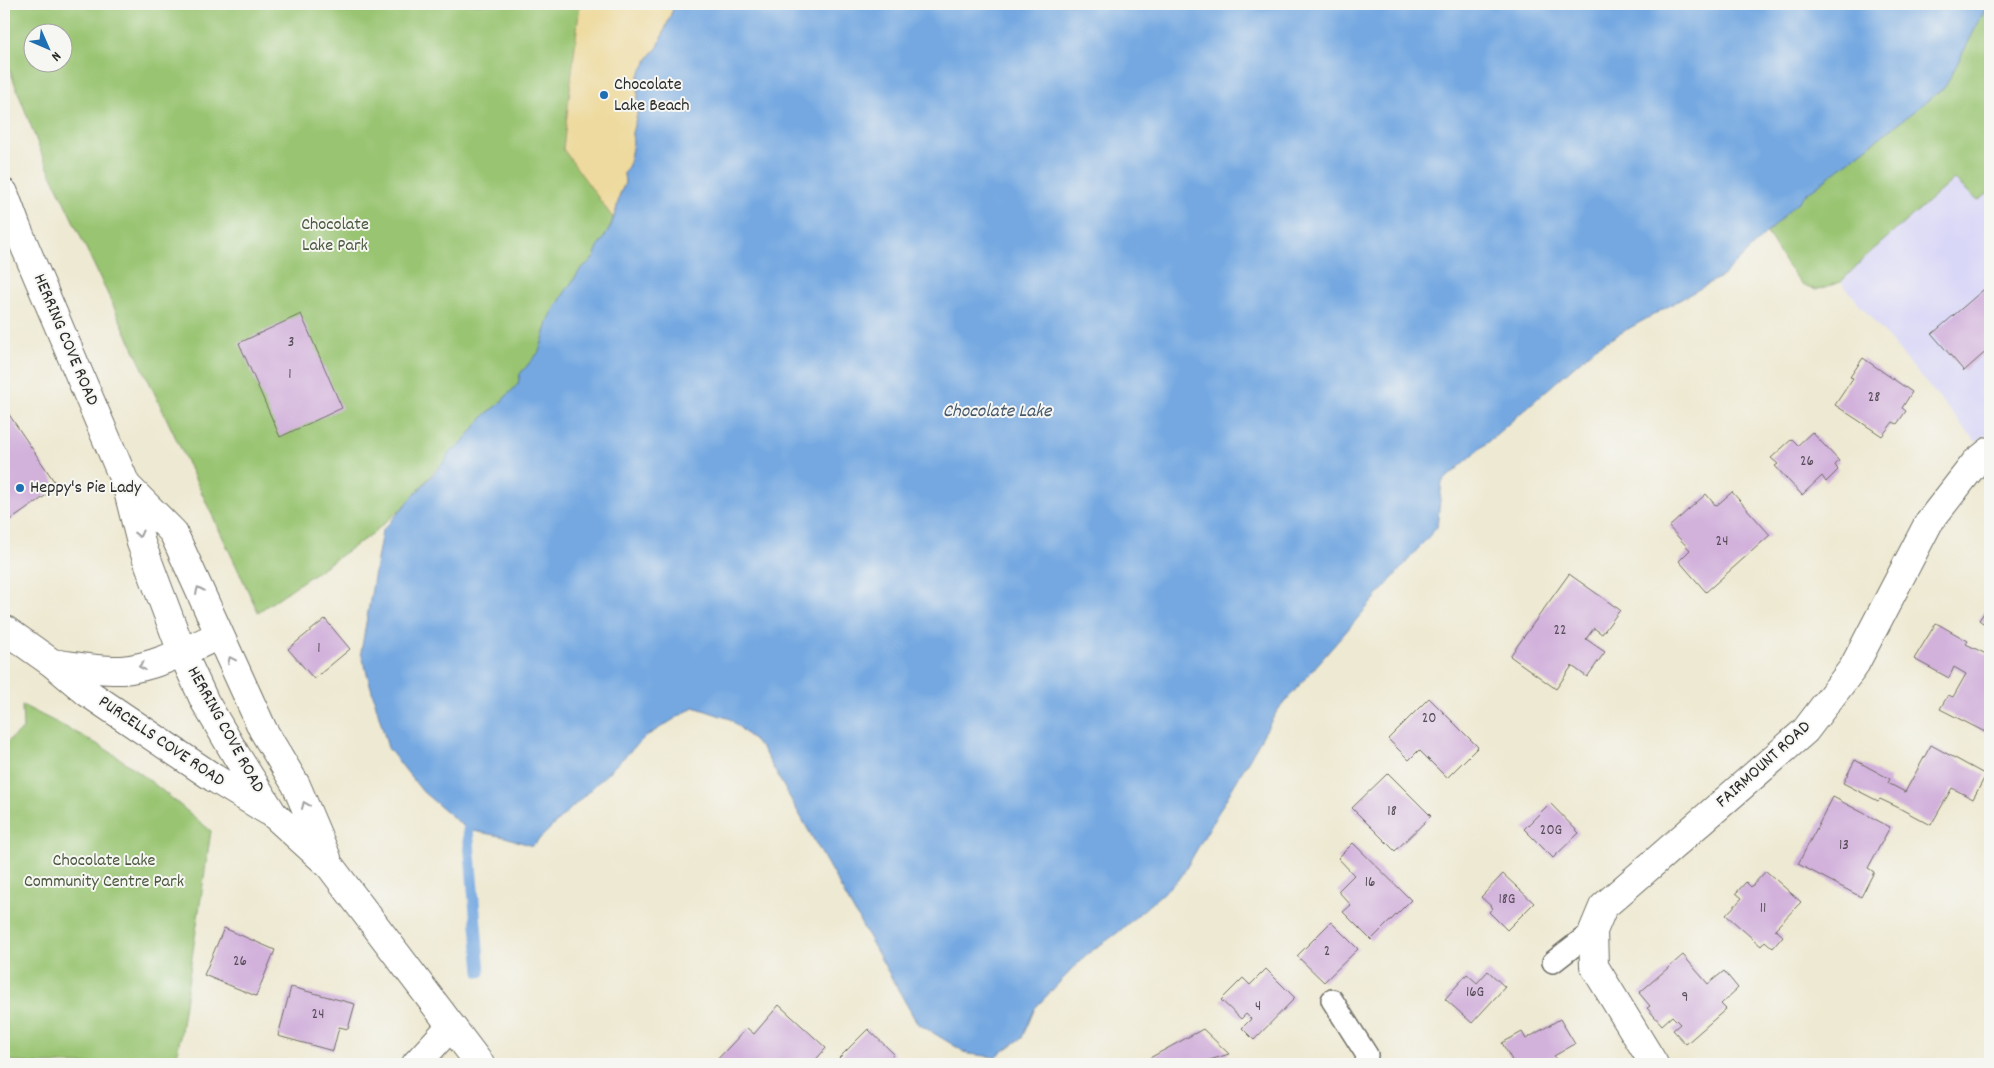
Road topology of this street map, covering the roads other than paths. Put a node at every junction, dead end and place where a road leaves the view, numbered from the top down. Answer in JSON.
{"nodes":[{"id":1,"x":4,"y":193,"type":"edge"},
{"id":2,"x":1990,"y":451,"type":"edge"},
{"id":3,"x":127,"y":487,"type":"junction"},
{"id":4,"x":4,"y":629,"type":"edge"},
{"id":5,"x":219,"y":635,"type":"junction"},
{"id":6,"x":182,"y":652,"type":"junction"},
{"id":7,"x":52,"y":663,"type":"junction"},
{"id":8,"x":273,"y":814,"type":"junction"},
{"id":9,"x":330,"y":866,"type":"junction"},
{"id":10,"x":1593,"y":931,"type":"junction"},
{"id":11,"x":1553,"y":962,"type":"dead end"},
{"id":12,"x":1332,"y":1000,"type":"dead end"},
{"id":13,"x":451,"y":1026,"type":"junction"},
{"id":14,"x":416,"y":1064,"type":"edge"},
{"id":15,"x":480,"y":1064,"type":"edge"},
{"id":16,"x":1366,"y":1064,"type":"edge"},
{"id":17,"x":1654,"y":1064,"type":"edge"}],
"edges":[{"from":1,"to":3,"type":"main road","name":"HERRING COVE ROAD"},
{"from":2,"to":10,"type":"main road","name":"FAIRMOUNT ROAD"},
{"from":5,"to":3,"type":"main road","name":"HERRING COVE ROAD","one_way":true},
{"from":3,"to":6,"type":"main road","name":"HERRING COVE ROAD","one_way":true},
{"from":4,"to":7,"type":"main road","name":"PURCELLS COVE ROAD"},
{"from":5,"to":6,"type":"main road","name":"PURCELLS COVE ROAD"},
{"from":9,"to":5,"type":"main road","name":"HERRING COVE ROAD","one_way":true},
{"from":6,"to":7,"type":"main road","name":"PURCELLS COVE ROAD","one_way":true},
{"from":6,"to":8,"type":"main road","name":"HERRING COVE ROAD"},
{"from":7,"to":8,"type":"main road","name":"PURCELLS COVE ROAD"},
{"from":8,"to":9,"type":"main road","name":"HERRING COVE ROAD"},
{"from":9,"to":13,"type":"main road","name":"HERRING COVE ROAD"},
{"from":10,"to":11,"type":"lane"},
{"from":10,"to":17,"type":"main road","name":"FAIRMOUNT ROAD"},
{"from":12,"to":16,"type":"lane"},
{"from":13,"to":14,"type":"main road"},
{"from":13,"to":15,"type":"main road","name":"HERRING COVE ROAD"}]}
